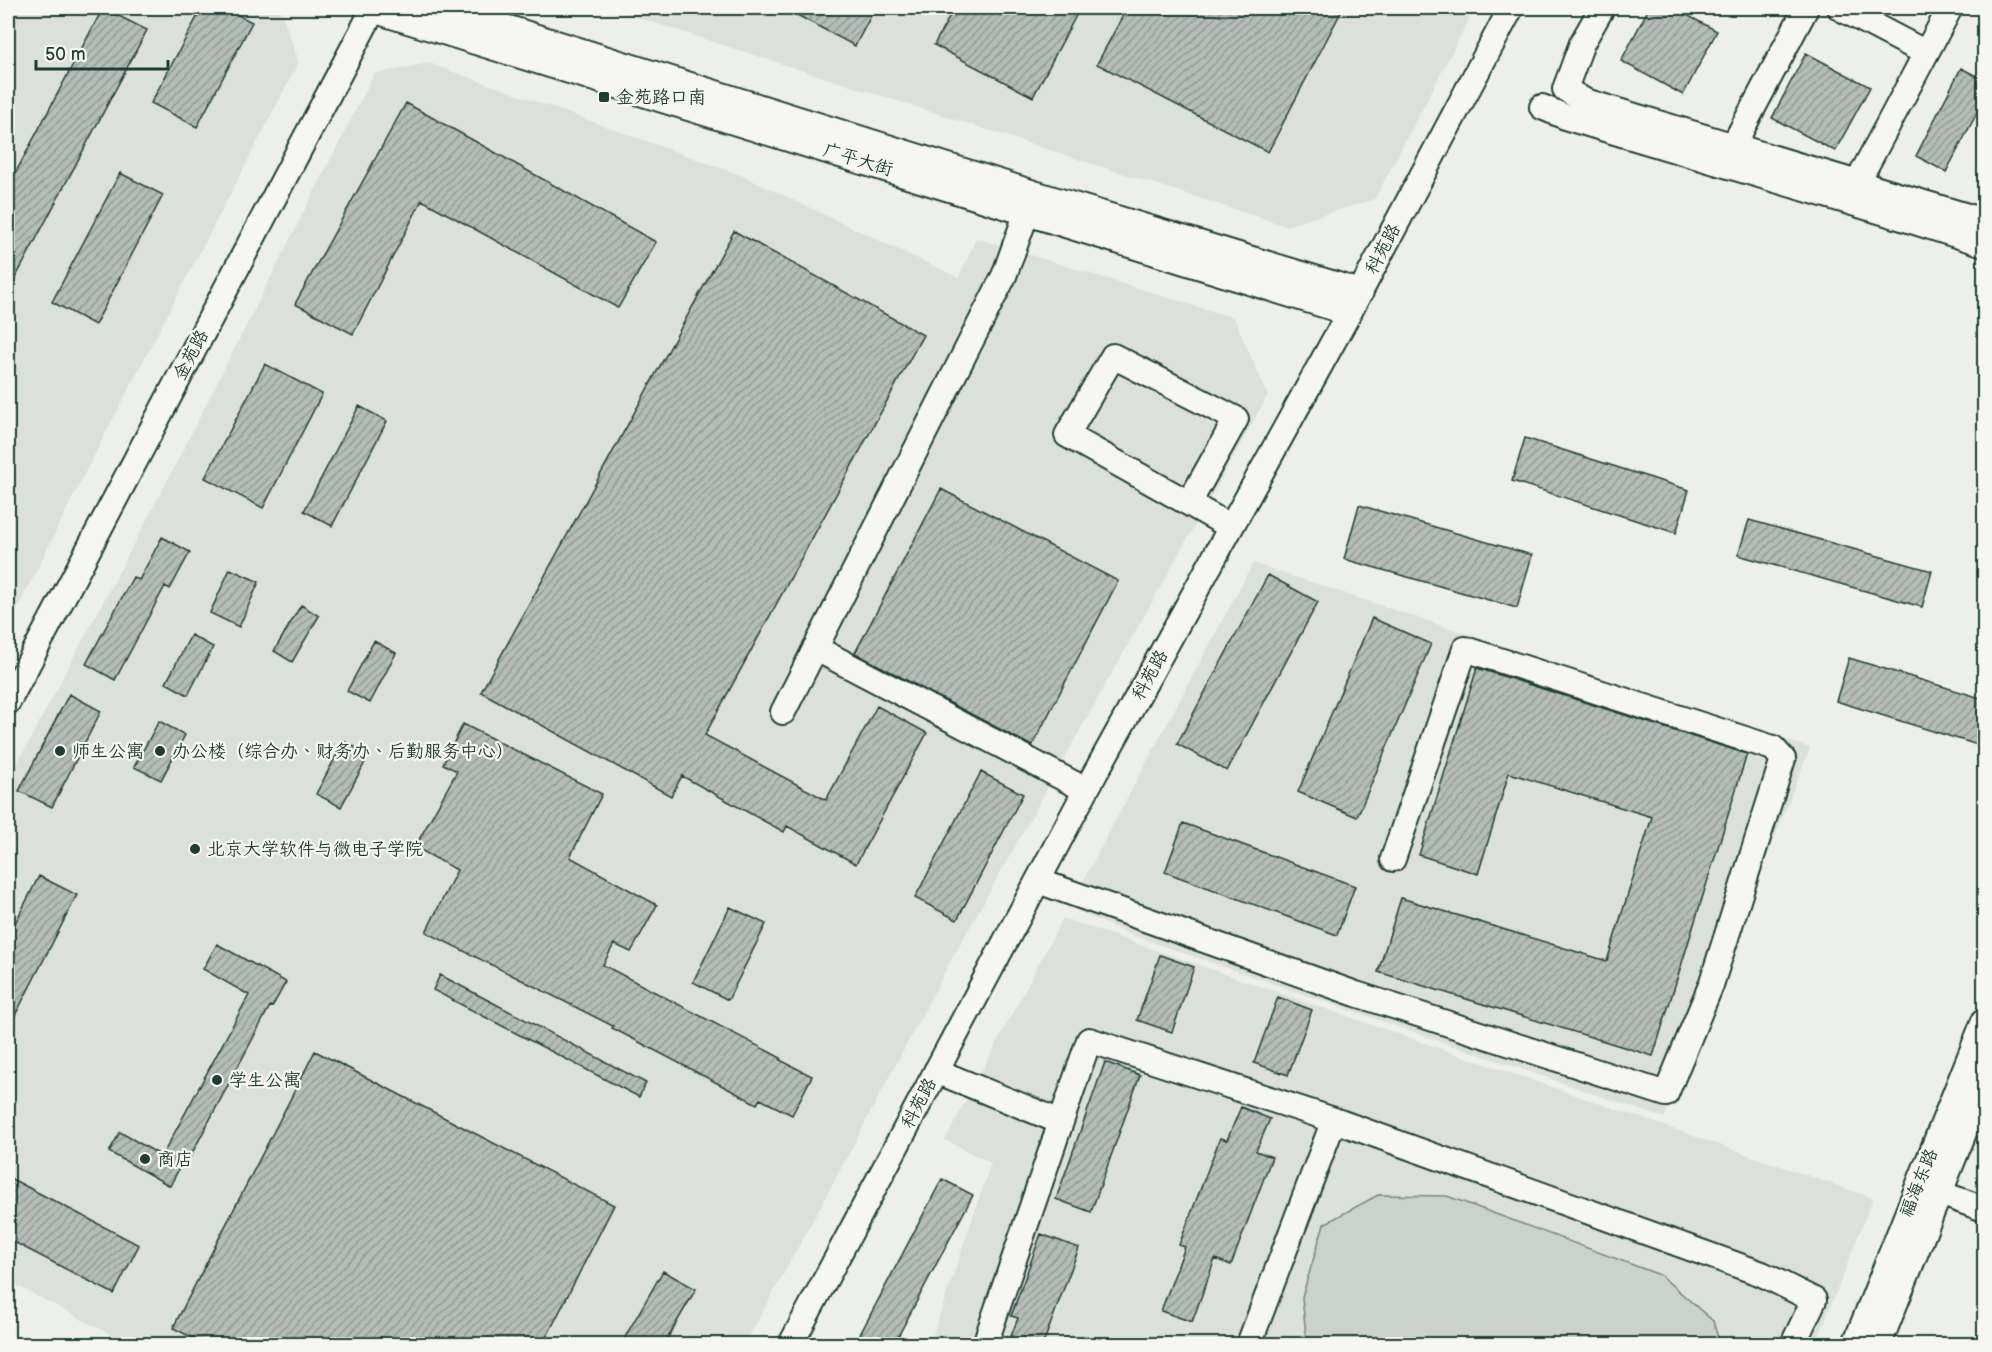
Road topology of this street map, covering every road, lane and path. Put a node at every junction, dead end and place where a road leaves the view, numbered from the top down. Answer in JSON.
{"nodes":[{"id":1,"x":371,"y":8,"type":"edge"},
{"id":2,"x":445,"y":8,"type":"edge"},
{"id":3,"x":1511,"y":8,"type":"edge"},
{"id":4,"x":1602,"y":8,"type":"edge"},
{"id":5,"x":1806,"y":8,"type":"edge"},
{"id":6,"x":1840,"y":8,"type":"edge"},
{"id":7,"x":1950,"y":8,"type":"edge"},
{"id":8,"x":1926,"y":53,"type":"junction"},
{"id":9,"x":1542,"y":107,"type":"dead end"},
{"id":10,"x":1733,"y":146,"type":"junction"},
{"id":11,"x":1857,"y":183,"type":"junction"},
{"id":12,"x":1031,"y":203,"type":"junction"},
{"id":13,"x":1984,"y":221,"type":"edge"},
{"id":14,"x":1984,"y":244,"type":"edge"},
{"id":15,"x":1360,"y":292,"type":"junction"},
{"id":16,"x":1349,"y":313,"type":"junction"},
{"id":17,"x":1189,"y":503,"type":"junction"},
{"id":18,"x":1231,"y":527,"type":"junction"},
{"id":19,"x":815,"y":648,"type":"junction"},
{"id":20,"x":8,"y":702,"type":"edge"},
{"id":21,"x":783,"y":712,"type":"dead end"},
{"id":22,"x":1086,"y":790,"type":"junction"},
{"id":23,"x":1393,"y":859,"type":"dead end"},
{"id":24,"x":1038,"y":881,"type":"junction"},
{"id":25,"x":1984,"y":1021,"type":"edge"},
{"id":26,"x":936,"y":1071,"type":"junction"},
{"id":27,"x":1984,"y":1083,"type":"edge"},
{"id":28,"x":1334,"y":1120,"type":"junction"},
{"id":29,"x":1061,"y":1122,"type":"junction"},
{"id":30,"x":1929,"y":1190,"type":"junction"},
{"id":31,"x":1984,"y":1209,"type":"edge"},
{"id":32,"x":790,"y":1344,"type":"edge"},
{"id":33,"x":985,"y":1344,"type":"edge"},
{"id":34,"x":1248,"y":1344,"type":"edge"},
{"id":35,"x":1793,"y":1344,"type":"edge"},
{"id":36,"x":1855,"y":1344,"type":"edge"},
{"id":37,"x":1879,"y":1344,"type":"edge"}],
"edges":[{"from":1,"to":12,"type":"street","name":"广平大街"},
{"from":1,"to":20,"type":"street","name":"金苑路"},
{"from":2,"to":12,"type":"street","name":"广平大街"},
{"from":3,"to":15,"type":"street","name":"科苑路"},
{"from":4,"to":10,"type":"street"},
{"from":5,"to":10,"type":"street"},
{"from":6,"to":8,"type":"street"},
{"from":7,"to":8,"type":"street"},
{"from":8,"to":11,"type":"street"},
{"from":9,"to":14,"type":"street"},
{"from":10,"to":11,"type":"street"},
{"from":11,"to":13,"type":"street"},
{"from":12,"to":15,"type":"street","name":"广平大街"},
{"from":12,"to":16,"type":"street","name":"广平大街"},
{"from":12,"to":19,"type":"street"},
{"from":15,"to":16,"type":"street","name":"科苑路"},
{"from":16,"to":18,"type":"street","name":"科苑路"},
{"from":17,"to":17,"type":"street"},
{"from":17,"to":18,"type":"street"},
{"from":18,"to":22,"type":"street","name":"科苑路"},
{"from":19,"to":21,"type":"street"},
{"from":19,"to":22,"type":"street"},
{"from":22,"to":24,"type":"street","name":"科苑路"},
{"from":23,"to":24,"type":"street"},
{"from":24,"to":26,"type":"street","name":"科苑路"},
{"from":25,"to":30,"type":"street","name":"福海东路"},
{"from":26,"to":29,"type":"street"},
{"from":26,"to":32,"type":"street","name":"科苑路"},
{"from":27,"to":30,"type":"street","name":"福海东路"},
{"from":28,"to":29,"type":"street"},
{"from":28,"to":34,"type":"street"},
{"from":28,"to":35,"type":"street"},
{"from":29,"to":33,"type":"street"},
{"from":30,"to":31,"type":"street"},
{"from":30,"to":36,"type":"street","name":"福海东路"},
{"from":30,"to":37,"type":"street","name":"福海东路"}]}
